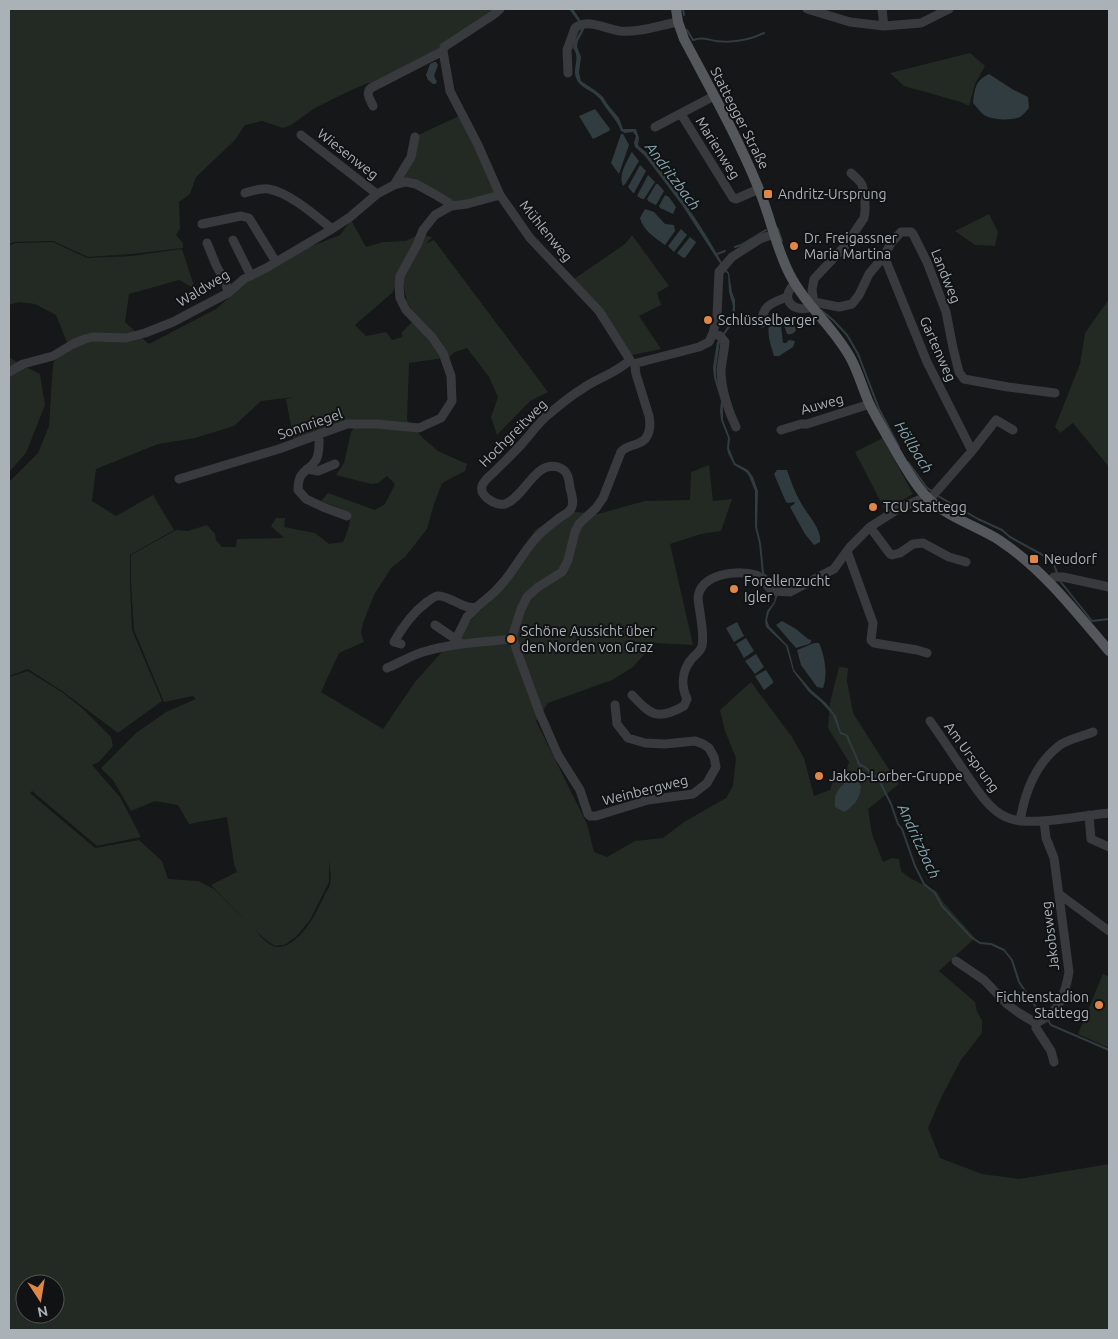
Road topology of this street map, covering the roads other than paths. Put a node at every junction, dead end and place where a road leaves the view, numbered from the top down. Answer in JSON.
{"nodes":[{"id":1,"x":500,"y":9,"type":"edge"},
{"id":2,"x":676,"y":9,"type":"edge"},
{"id":3,"x":807,"y":9,"type":"edge"},
{"id":4,"x":882,"y":9,"type":"edge"},
{"id":5,"x":949,"y":9,"type":"edge"},
{"id":6,"x":678,"y":22,"type":"junction"},
{"id":7,"x":884,"y":26,"type":"junction"},
{"id":8,"x":443,"y":51,"type":"junction"},
{"id":9,"x":568,"y":74,"type":"dead end"},
{"id":10,"x":714,"y":96,"type":"junction"},
{"id":11,"x":373,"y":106,"type":"dead end"},
{"id":12,"x":681,"y":114,"type":"junction"},
{"id":13,"x":655,"y":127,"type":"dead end"},
{"id":14,"x":301,"y":135,"type":"dead end"},
{"id":15,"x":415,"y":137,"type":"dead end"},
{"id":16,"x":851,"y":173,"type":"dead end"},
{"id":17,"x":394,"y":185,"type":"junction"},
{"id":18,"x":759,"y":189,"type":"junction"},
{"id":19,"x":245,"y":193,"type":"dead end"},
{"id":20,"x":377,"y":194,"type":"junction"},
{"id":21,"x":500,"y":195,"type":"junction"},
{"id":22,"x":451,"y":206,"type":"junction"},
{"id":23,"x":202,"y":224,"type":"dead end"},
{"id":24,"x":332,"y":229,"type":"junction"},
{"id":25,"x":774,"y":234,"type":"junction"},
{"id":26,"x":233,"y":240,"type":"dead end"},
{"id":27,"x":207,"y":243,"type":"dead end"},
{"id":28,"x":884,"y":256,"type":"junction"},
{"id":29,"x":276,"y":262,"type":"junction"},
{"id":30,"x":251,"y":276,"type":"junction"},
{"id":31,"x":795,"y":284,"type":"junction"},
{"id":32,"x":228,"y":292,"type":"junction"},
{"id":33,"x":787,"y":297,"type":"junction"},
{"id":34,"x":810,"y":306,"type":"junction"},
{"id":35,"x":762,"y":323,"type":"dead end"},
{"id":36,"x":719,"y":336,"type":"junction"},
{"id":37,"x":634,"y":361,"type":"junction"},
{"id":38,"x":9,"y":372,"type":"edge"},
{"id":39,"x":1055,"y":393,"type":"dead end"},
{"id":40,"x":870,"y":404,"type":"junction"},
{"id":41,"x":736,"y":426,"type":"dead end"},
{"id":42,"x":781,"y":430,"type":"dead end"},
{"id":43,"x":1012,"y":430,"type":"dead end"},
{"id":44,"x":319,"y":435,"type":"junction"},
{"id":45,"x":972,"y":451,"type":"junction"},
{"id":46,"x":335,"y":464,"type":"dead end"},
{"id":47,"x":307,"y":469,"type":"junction"},
{"id":48,"x":179,"y":479,"type":"dead end"},
{"id":49,"x":927,"y":498,"type":"junction"},
{"id":50,"x":347,"y":516,"type":"dead end"},
{"id":51,"x":870,"y":527,"type":"junction"},
{"id":52,"x":847,"y":551,"type":"junction"},
{"id":53,"x":966,"y":562,"type":"dead end"},
{"id":54,"x":1049,"y":582,"type":"junction"},
{"id":55,"x":1109,"y":587,"type":"edge"},
{"id":56,"x":477,"y":607,"type":"junction"},
{"id":57,"x":435,"y":624,"type":"dead end"},
{"id":58,"x":513,"y":639,"type":"junction"},
{"id":59,"x":459,"y":642,"type":"junction"},
{"id":60,"x":401,"y":644,"type":"dead end"},
{"id":61,"x":1109,"y":652,"type":"edge"},
{"id":62,"x":927,"y":653,"type":"dead end"},
{"id":63,"x":387,"y":668,"type":"dead end"},
{"id":64,"x":632,"y":695,"type":"dead end"},
{"id":65,"x":615,"y":705,"type":"dead end"},
{"id":66,"x":930,"y":720,"type":"dead end"},
{"id":67,"x":1093,"y":732,"type":"dead end"},
{"id":68,"x":1109,"y":813,"type":"edge"},
{"id":69,"x":1089,"y":815,"type":"junction"},
{"id":70,"x":1020,"y":821,"type":"junction"},
{"id":71,"x":1044,"y":821,"type":"junction"},
{"id":72,"x":1109,"y":847,"type":"edge"},
{"id":73,"x":1059,"y":894,"type":"junction"},
{"id":74,"x":1109,"y":931,"type":"edge"},
{"id":75,"x":956,"y":961,"type":"dead end"},
{"id":76,"x":1042,"y":1020,"type":"junction"},
{"id":77,"x":1054,"y":1062,"type":"dead end"}],
"edges":[{"from":1,"to":8,"type":"street"},
{"from":2,"to":6,"type":"main road","name":"Stattegger Straße"},
{"from":3,"to":7,"type":"street"},
{"from":4,"to":7,"type":"street"},
{"from":5,"to":7,"type":"street"},
{"from":6,"to":9,"type":"street"},
{"from":6,"to":10,"type":"main road","name":"Stattegger Straße"},
{"from":8,"to":11,"type":"street"},
{"from":8,"to":21,"type":"street","name":"Mühlenweg"},
{"from":10,"to":12,"type":"street"},
{"from":10,"to":18,"type":"main road","name":"Stattegger Straße"},
{"from":12,"to":13,"type":"street"},
{"from":12,"to":18,"type":"street","name":"Marienweg"},
{"from":14,"to":20,"type":"street","name":"Wiesenweg"},
{"from":15,"to":17,"type":"street","name":"Waldweg"},
{"from":16,"to":34,"type":"street"},
{"from":17,"to":20,"type":"street","name":"Waldweg"},
{"from":17,"to":22,"type":"street","name":"Waldweg"},
{"from":18,"to":25,"type":"main road","name":"Stattegger Straße"},
{"from":19,"to":24,"type":"street"},
{"from":20,"to":24,"type":"street","name":"Waldweg"},
{"from":21,"to":22,"type":"street"},
{"from":21,"to":37,"type":"street","name":"Mühlenweg"},
{"from":22,"to":44,"type":"street","name":"Sonnriegel"},
{"from":23,"to":29,"type":"street"},
{"from":24,"to":29,"type":"street","name":"Waldweg"},
{"from":25,"to":31,"type":"main road","name":"Stattegger Straße"},
{"from":25,"to":36,"type":"street"},
{"from":26,"to":30,"type":"street"},
{"from":27,"to":32,"type":"street"},
{"from":28,"to":34,"type":"street","name":"Landweg"},
{"from":28,"to":39,"type":"street","name":"Landweg"},
{"from":28,"to":45,"type":"street","name":"Gartenweg"},
{"from":29,"to":30,"type":"street","name":"Waldweg"},
{"from":30,"to":32,"type":"street","name":"Waldweg"},
{"from":31,"to":33,"type":"street"},
{"from":31,"to":34,"type":"main road","name":"Stattegger Straße"},
{"from":32,"to":38,"type":"street","name":"Waldweg"},
{"from":33,"to":34,"type":"street"},
{"from":33,"to":35,"type":"street"},
{"from":34,"to":40,"type":"main road","name":"Stattegger Straße"},
{"from":36,"to":37,"type":"street"},
{"from":36,"to":41,"type":"street"},
{"from":37,"to":56,"type":"street","name":"Hochgreitweg"},
{"from":37,"to":58,"type":"street"},
{"from":40,"to":42,"type":"street","name":"Auweg"},
{"from":40,"to":49,"type":"main road","name":"Stattegger Straße"},
{"from":43,"to":45,"type":"street"},
{"from":44,"to":47,"type":"street"},
{"from":44,"to":48,"type":"street","name":"Sonnriegel"},
{"from":45,"to":49,"type":"street"},
{"from":46,"to":47,"type":"street"},
{"from":47,"to":50,"type":"street"},
{"from":49,"to":51,"type":"street"},
{"from":49,"to":54,"type":"main road","name":"Stattegger Straße"},
{"from":51,"to":52,"type":"street"},
{"from":51,"to":53,"type":"street"},
{"from":52,"to":62,"type":"street"},
{"from":52,"to":64,"type":"street"},
{"from":54,"to":55,"type":"street"},
{"from":54,"to":61,"type":"main road","name":"Stattegger Straße"},
{"from":56,"to":59,"type":"street","name":"Hochgreitweg"},
{"from":56,"to":60,"type":"street"},
{"from":57,"to":59,"type":"street"},
{"from":58,"to":59,"type":"street"},
{"from":58,"to":65,"type":"street","name":"Weinbergweg"},
{"from":59,"to":63,"type":"street"},
{"from":66,"to":70,"type":"street","name":"Am Ursprung"},
{"from":67,"to":70,"type":"street"},
{"from":68,"to":69,"type":"street","name":"Am Ursprung"},
{"from":69,"to":71,"type":"street","name":"Am Ursprung"},
{"from":69,"to":72,"type":"street"},
{"from":70,"to":71,"type":"street","name":"Am Ursprung"},
{"from":71,"to":73,"type":"street","name":"Jakobsweg"},
{"from":73,"to":74,"type":"street"},
{"from":73,"to":76,"type":"street","name":"Jakobsweg"},
{"from":75,"to":76,"type":"street"},
{"from":76,"to":77,"type":"street"}]}
